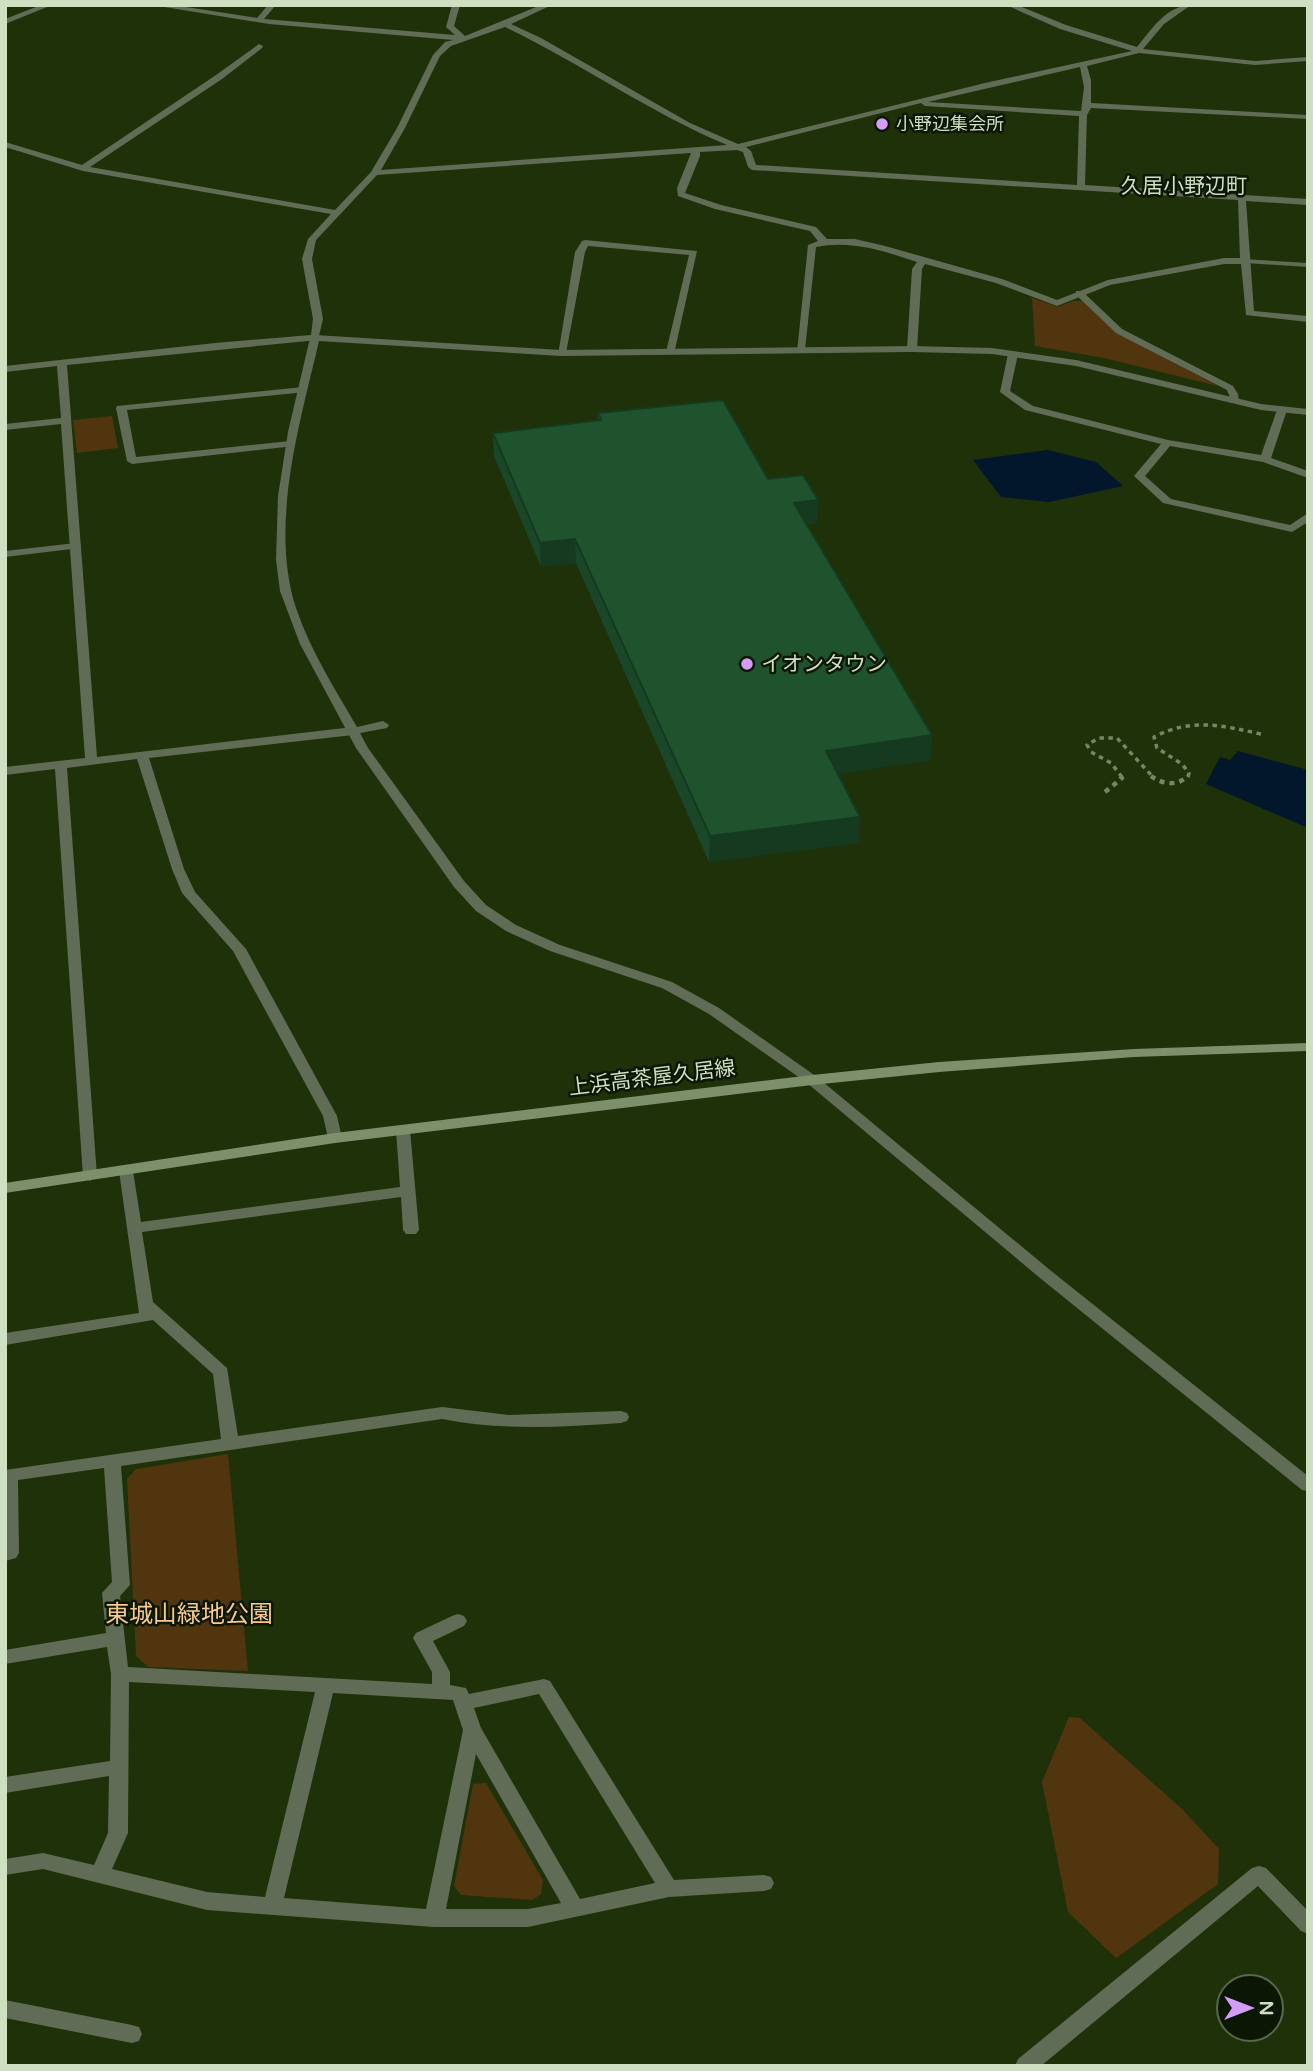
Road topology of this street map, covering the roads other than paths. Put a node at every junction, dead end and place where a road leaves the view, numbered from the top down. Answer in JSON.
{"nodes":[{"id":1,"x":48,"y":5,"type":"edge"},
{"id":2,"x":156,"y":5,"type":"edge"},
{"id":3,"x":272,"y":5,"type":"edge"},
{"id":4,"x":456,"y":5,"type":"edge"},
{"id":5,"x":548,"y":5,"type":"edge"},
{"id":6,"x":1010,"y":5,"type":"edge"},
{"id":7,"x":1187,"y":5,"type":"edge"},
{"id":8,"x":260,"y":19,"type":"junction"},
{"id":9,"x":5,"y":22,"type":"edge"},
{"id":10,"x":505,"y":24,"type":"junction"},
{"id":11,"x":463,"y":38,"type":"junction"},
{"id":12,"x":259,"y":46,"type":"dead end"},
{"id":13,"x":1139,"y":50,"type":"junction"},
{"id":14,"x":1308,"y":59,"type":"edge"},
{"id":15,"x":1082,"y":64,"type":"junction"},
{"id":16,"x":909,"y":104,"type":"junction"},
{"id":17,"x":1085,"y":109,"type":"junction"},
{"id":18,"x":1308,"y":117,"type":"edge"},
{"id":19,"x":5,"y":144,"type":"edge"},
{"id":20,"x":737,"y":147,"type":"junction"},
{"id":21,"x":695,"y":150,"type":"junction"},
{"id":22,"x":83,"y":168,"type":"junction"},
{"id":23,"x":374,"y":173,"type":"junction"},
{"id":24,"x":1081,"y":189,"type":"junction"},
{"id":25,"x":1242,"y":198,"type":"junction"},
{"id":26,"x":1308,"y":202,"type":"edge"},
{"id":27,"x":337,"y":213,"type":"junction"},
{"id":28,"x":824,"y":242,"type":"junction"},
{"id":29,"x":923,"y":261,"type":"junction"},
{"id":30,"x":1245,"y":261,"type":"junction"},
{"id":31,"x":1308,"y":265,"type":"edge"},
{"id":32,"x":1079,"y":293,"type":"junction"},
{"id":33,"x":1308,"y":319,"type":"edge"},
{"id":34,"x":315,"y":338,"type":"junction"},
{"id":35,"x":912,"y":349,"type":"junction"},
{"id":36,"x":800,"y":351,"type":"junction"},
{"id":37,"x":671,"y":352,"type":"junction"},
{"id":38,"x":561,"y":353,"type":"junction"},
{"id":39,"x":1013,"y":354,"type":"junction"},
{"id":40,"x":62,"y":364,"type":"junction"},
{"id":41,"x":5,"y":369,"type":"edge"},
{"id":42,"x":303,"y":390,"type":"junction"},
{"id":43,"x":1235,"y":401,"type":"junction"},
{"id":44,"x":1282,"y":410,"type":"junction"},
{"id":45,"x":1308,"y":412,"type":"edge"},
{"id":46,"x":66,"y":421,"type":"junction"},
{"id":47,"x":5,"y":427,"type":"edge"},
{"id":48,"x":1168,"y":443,"type":"junction"},
{"id":49,"x":290,"y":444,"type":"junction"},
{"id":50,"x":1265,"y":459,"type":"junction"},
{"id":51,"x":1308,"y":475,"type":"edge"},
{"id":52,"x":1308,"y":516,"type":"edge"},
{"id":53,"x":76,"y":546,"type":"junction"},
{"id":54,"x":5,"y":554,"type":"edge"},
{"id":55,"x":383,"y":725,"type":"dead end"},
{"id":56,"x":354,"y":731,"type":"junction"},
{"id":57,"x":142,"y":755,"type":"junction"},
{"id":58,"x":91,"y":761,"type":"junction"},
{"id":59,"x":61,"y":764,"type":"junction"},
{"id":60,"x":5,"y":771,"type":"edge"},
{"id":61,"x":1308,"y":1047,"type":"edge"},
{"id":62,"x":812,"y":1080,"type":"junction"},
{"id":63,"x":403,"y":1130,"type":"junction"},
{"id":64,"x":335,"y":1139,"type":"junction"},
{"id":65,"x":126,"y":1171,"type":"junction"},
{"id":66,"x":90,"y":1176,"type":"junction"},
{"id":67,"x":5,"y":1188,"type":"edge"},
{"id":68,"x":408,"y":1191,"type":"junction"},
{"id":69,"x":134,"y":1227,"type":"junction"},
{"id":70,"x":411,"y":1230,"type":"dead end"},
{"id":71,"x":146,"y":1305,"type":"junction"},
{"id":72,"x":5,"y":1339,"type":"edge"},
{"id":73,"x":621,"y":1418,"type":"dead end"},
{"id":74,"x":230,"y":1443,"type":"junction"},
{"id":75,"x":112,"y":1460,"type":"junction"},
{"id":76,"x":7,"y":1476,"type":"edge"},
{"id":77,"x":1308,"y":1485,"type":"edge"},
{"id":78,"x":5,"y":1554,"type":"edge"},
{"id":79,"x":458,"y":1621,"type":"dead end"},
{"id":80,"x":115,"y":1639,"type":"junction"},
{"id":81,"x":5,"y":1657,"type":"edge"},
{"id":82,"x":120,"y":1674,"type":"junction"},
{"id":83,"x":325,"y":1687,"type":"junction"},
{"id":84,"x":441,"y":1692,"type":"junction"},
{"id":85,"x":463,"y":1703,"type":"junction"},
{"id":86,"x":472,"y":1730,"type":"junction"},
{"id":87,"x":119,"y":1767,"type":"junction"},
{"id":88,"x":5,"y":1785,"type":"edge"},
{"id":89,"x":5,"y":1867,"type":"edge"},
{"id":90,"x":99,"y":1877,"type":"junction"},
{"id":91,"x":764,"y":1883,"type":"dead end"},
{"id":92,"x":669,"y":1889,"type":"junction"},
{"id":93,"x":272,"y":1906,"type":"junction"},
{"id":94,"x":575,"y":1909,"type":"junction"},
{"id":95,"x":434,"y":1918,"type":"junction"},
{"id":96,"x":1308,"y":1925,"type":"edge"},
{"id":97,"x":5,"y":2009,"type":"edge"},
{"id":98,"x":132,"y":2034,"type":"dead end"},
{"id":99,"x":1025,"y":2066,"type":"edge"}],
"edges":[{"from":1,"to":9,"type":"street"},
{"from":2,"to":8,"type":"street"},
{"from":3,"to":8,"type":"street"},
{"from":4,"to":11,"type":"street"},
{"from":5,"to":10,"type":"street"},
{"from":6,"to":13,"type":"street"},
{"from":7,"to":13,"type":"street"},
{"from":8,"to":11,"type":"street"},
{"from":10,"to":11,"type":"street"},
{"from":10,"to":20,"type":"street"},
{"from":11,"to":23,"type":"street"},
{"from":12,"to":22,"type":"street"},
{"from":13,"to":14,"type":"street"},
{"from":13,"to":15,"type":"street"},
{"from":15,"to":16,"type":"street"},
{"from":15,"to":17,"type":"street"},
{"from":16,"to":17,"type":"street"},
{"from":16,"to":20,"type":"street"},
{"from":17,"to":18,"type":"street"},
{"from":17,"to":24,"type":"street"},
{"from":19,"to":22,"type":"street"},
{"from":20,"to":21,"type":"street"},
{"from":20,"to":24,"type":"street"},
{"from":21,"to":23,"type":"street"},
{"from":21,"to":28,"type":"street"},
{"from":22,"to":27,"type":"street"},
{"from":23,"to":27,"type":"street"},
{"from":24,"to":25,"type":"street"},
{"from":25,"to":26,"type":"street"},
{"from":25,"to":30,"type":"street"},
{"from":27,"to":34,"type":"street"},
{"from":28,"to":29,"type":"street"},
{"from":28,"to":36,"type":"street"},
{"from":29,"to":32,"type":"street"},
{"from":29,"to":35,"type":"street"},
{"from":30,"to":31,"type":"lane"},
{"from":30,"to":32,"type":"street"},
{"from":30,"to":33,"type":"street"},
{"from":32,"to":43,"type":"lane"},
{"from":34,"to":38,"type":"street"},
{"from":34,"to":40,"type":"street"},
{"from":34,"to":42,"type":"street"},
{"from":35,"to":36,"type":"street"},
{"from":35,"to":39,"type":"street"},
{"from":36,"to":37,"type":"street"},
{"from":37,"to":38,"type":"street"},
{"from":37,"to":38,"type":"street"},
{"from":39,"to":43,"type":"street"},
{"from":39,"to":48,"type":"street"},
{"from":40,"to":41,"type":"street"},
{"from":40,"to":46,"type":"street"},
{"from":42,"to":49,"type":"street"},
{"from":42,"to":49,"type":"street"},
{"from":43,"to":44,"type":"street"},
{"from":44,"to":45,"type":"street"},
{"from":44,"to":50,"type":"street"},
{"from":46,"to":47,"type":"street"},
{"from":46,"to":53,"type":"street"},
{"from":48,"to":50,"type":"street"},
{"from":48,"to":52,"type":"street"},
{"from":49,"to":56,"type":"street"},
{"from":50,"to":51,"type":"street"},
{"from":53,"to":54,"type":"street"},
{"from":53,"to":58,"type":"street"},
{"from":55,"to":56,"type":"street"},
{"from":56,"to":57,"type":"street"},
{"from":56,"to":62,"type":"street"},
{"from":57,"to":58,"type":"street"},
{"from":57,"to":64,"type":"street"},
{"from":58,"to":59,"type":"street"},
{"from":59,"to":60,"type":"street"},
{"from":59,"to":66,"type":"street"},
{"from":61,"to":62,"type":"main road","name":"上浜高茶屋久居線"},
{"from":62,"to":63,"type":"main road","name":"上浜高茶屋久居線"},
{"from":62,"to":77,"type":"street"},
{"from":63,"to":64,"type":"main road","name":"上浜高茶屋久居線"},
{"from":63,"to":68,"type":"street"},
{"from":64,"to":65,"type":"main road","name":"上浜高茶屋久居線"},
{"from":65,"to":66,"type":"main road","name":"上浜高茶屋久居線"},
{"from":65,"to":69,"type":"street"},
{"from":66,"to":67,"type":"main road","name":"上浜高茶屋久居線"},
{"from":68,"to":69,"type":"street"},
{"from":68,"to":70,"type":"street"},
{"from":69,"to":71,"type":"street"},
{"from":71,"to":72,"type":"street"},
{"from":71,"to":74,"type":"street"},
{"from":73,"to":74,"type":"street"},
{"from":74,"to":75,"type":"street"},
{"from":75,"to":76,"type":"street"},
{"from":75,"to":80,"type":"street"},
{"from":76,"to":78,"type":"street"},
{"from":79,"to":84,"type":"street"},
{"from":80,"to":81,"type":"street"},
{"from":80,"to":82,"type":"street"},
{"from":82,"to":83,"type":"street"},
{"from":82,"to":87,"type":"street"},
{"from":83,"to":84,"type":"street"},
{"from":83,"to":93,"type":"street"},
{"from":84,"to":85,"type":"street"},
{"from":85,"to":86,"type":"street"},
{"from":85,"to":92,"type":"street"},
{"from":86,"to":94,"type":"street"},
{"from":86,"to":95,"type":"street"},
{"from":87,"to":88,"type":"street"},
{"from":87,"to":90,"type":"street"},
{"from":89,"to":90,"type":"street"},
{"from":90,"to":93,"type":"street"},
{"from":91,"to":92,"type":"street"},
{"from":92,"to":94,"type":"street"},
{"from":93,"to":95,"type":"street"},
{"from":94,"to":95,"type":"street"},
{"from":96,"to":99,"type":"street"},
{"from":97,"to":98,"type":"street"}]}
